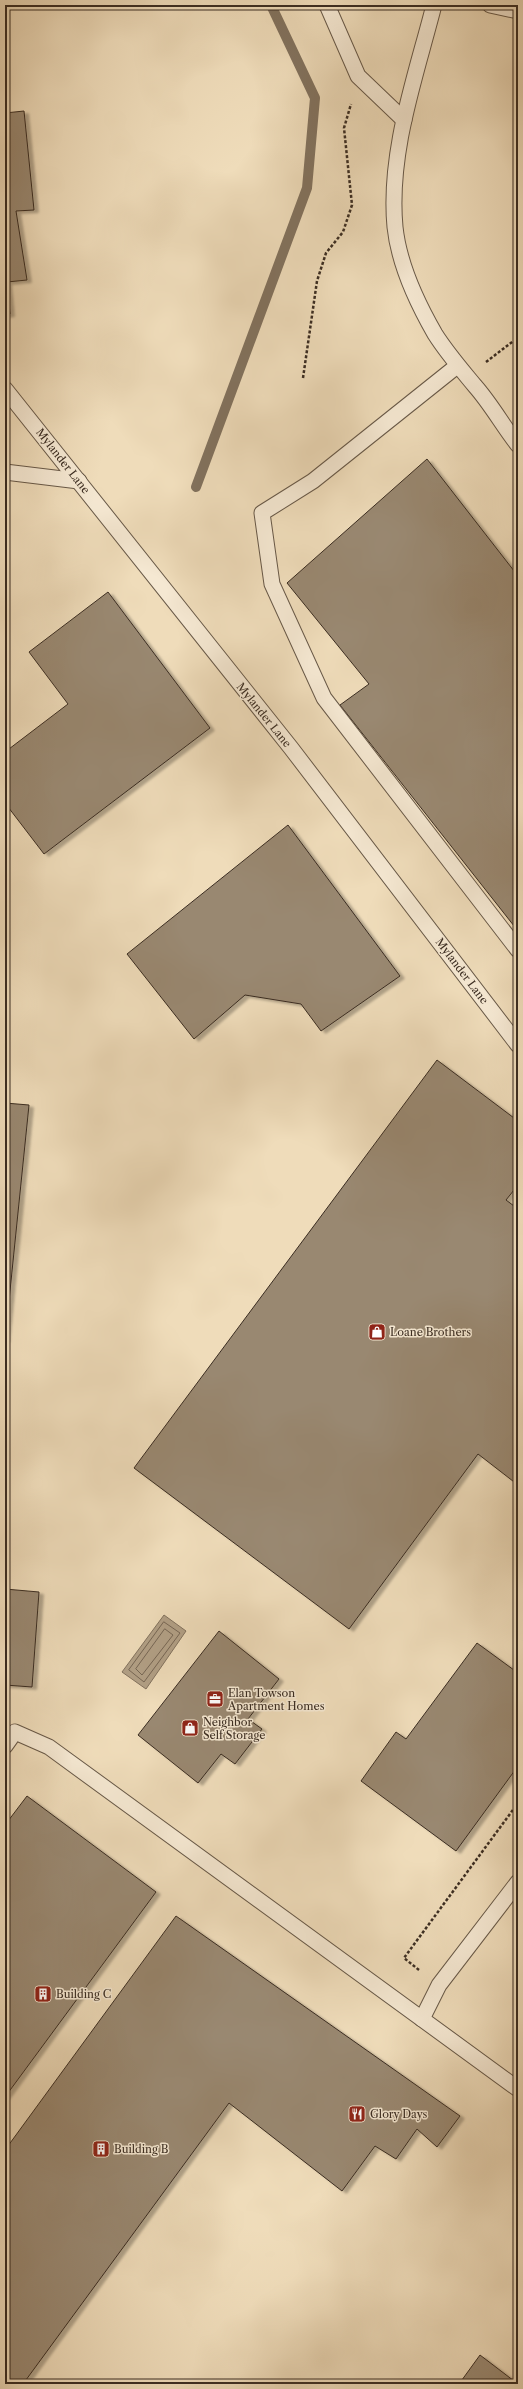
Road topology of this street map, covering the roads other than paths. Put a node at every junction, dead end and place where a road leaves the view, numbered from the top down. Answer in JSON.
{"nodes":[{"id":1,"x":327,"y":5,"type":"edge"},
{"id":2,"x":434,"y":5,"type":"edge"},
{"id":3,"x":490,"y":5,"type":"edge"},
{"id":4,"x":518,"y":11,"type":"edge"},
{"id":5,"x":404,"y":120,"type":"junction"},
{"id":6,"x":457,"y":366,"type":"junction"},
{"id":7,"x":5,"y":389,"type":"edge"},
{"id":8,"x":518,"y":445,"type":"edge"},
{"id":9,"x":5,"y":472,"type":"edge"},
{"id":10,"x":78,"y":481,"type":"junction"},
{"id":11,"x":518,"y":950,"type":"edge"},
{"id":12,"x":518,"y":1045,"type":"edge"},
{"id":13,"x":5,"y":1746,"type":"edge"},
{"id":14,"x":518,"y":1882,"type":"edge"},
{"id":15,"x":422,"y":2020,"type":"junction"},
{"id":16,"x":518,"y":2089,"type":"edge"}],
"edges":[{"from":1,"to":5,"type":"lane"},
{"from":2,"to":5,"type":"lane"},
{"from":3,"to":4,"type":"lane"},
{"from":5,"to":6,"type":"lane"},
{"from":6,"to":8,"type":"lane"},
{"from":6,"to":11,"type":"lane"},
{"from":7,"to":10,"type":"lane","name":"Mylander Lane"},
{"from":9,"to":10,"type":"lane"},
{"from":10,"to":12,"type":"lane","name":"Mylander Lane"},
{"from":13,"to":15,"type":"lane"},
{"from":14,"to":15,"type":"lane"},
{"from":15,"to":16,"type":"lane"}]}
